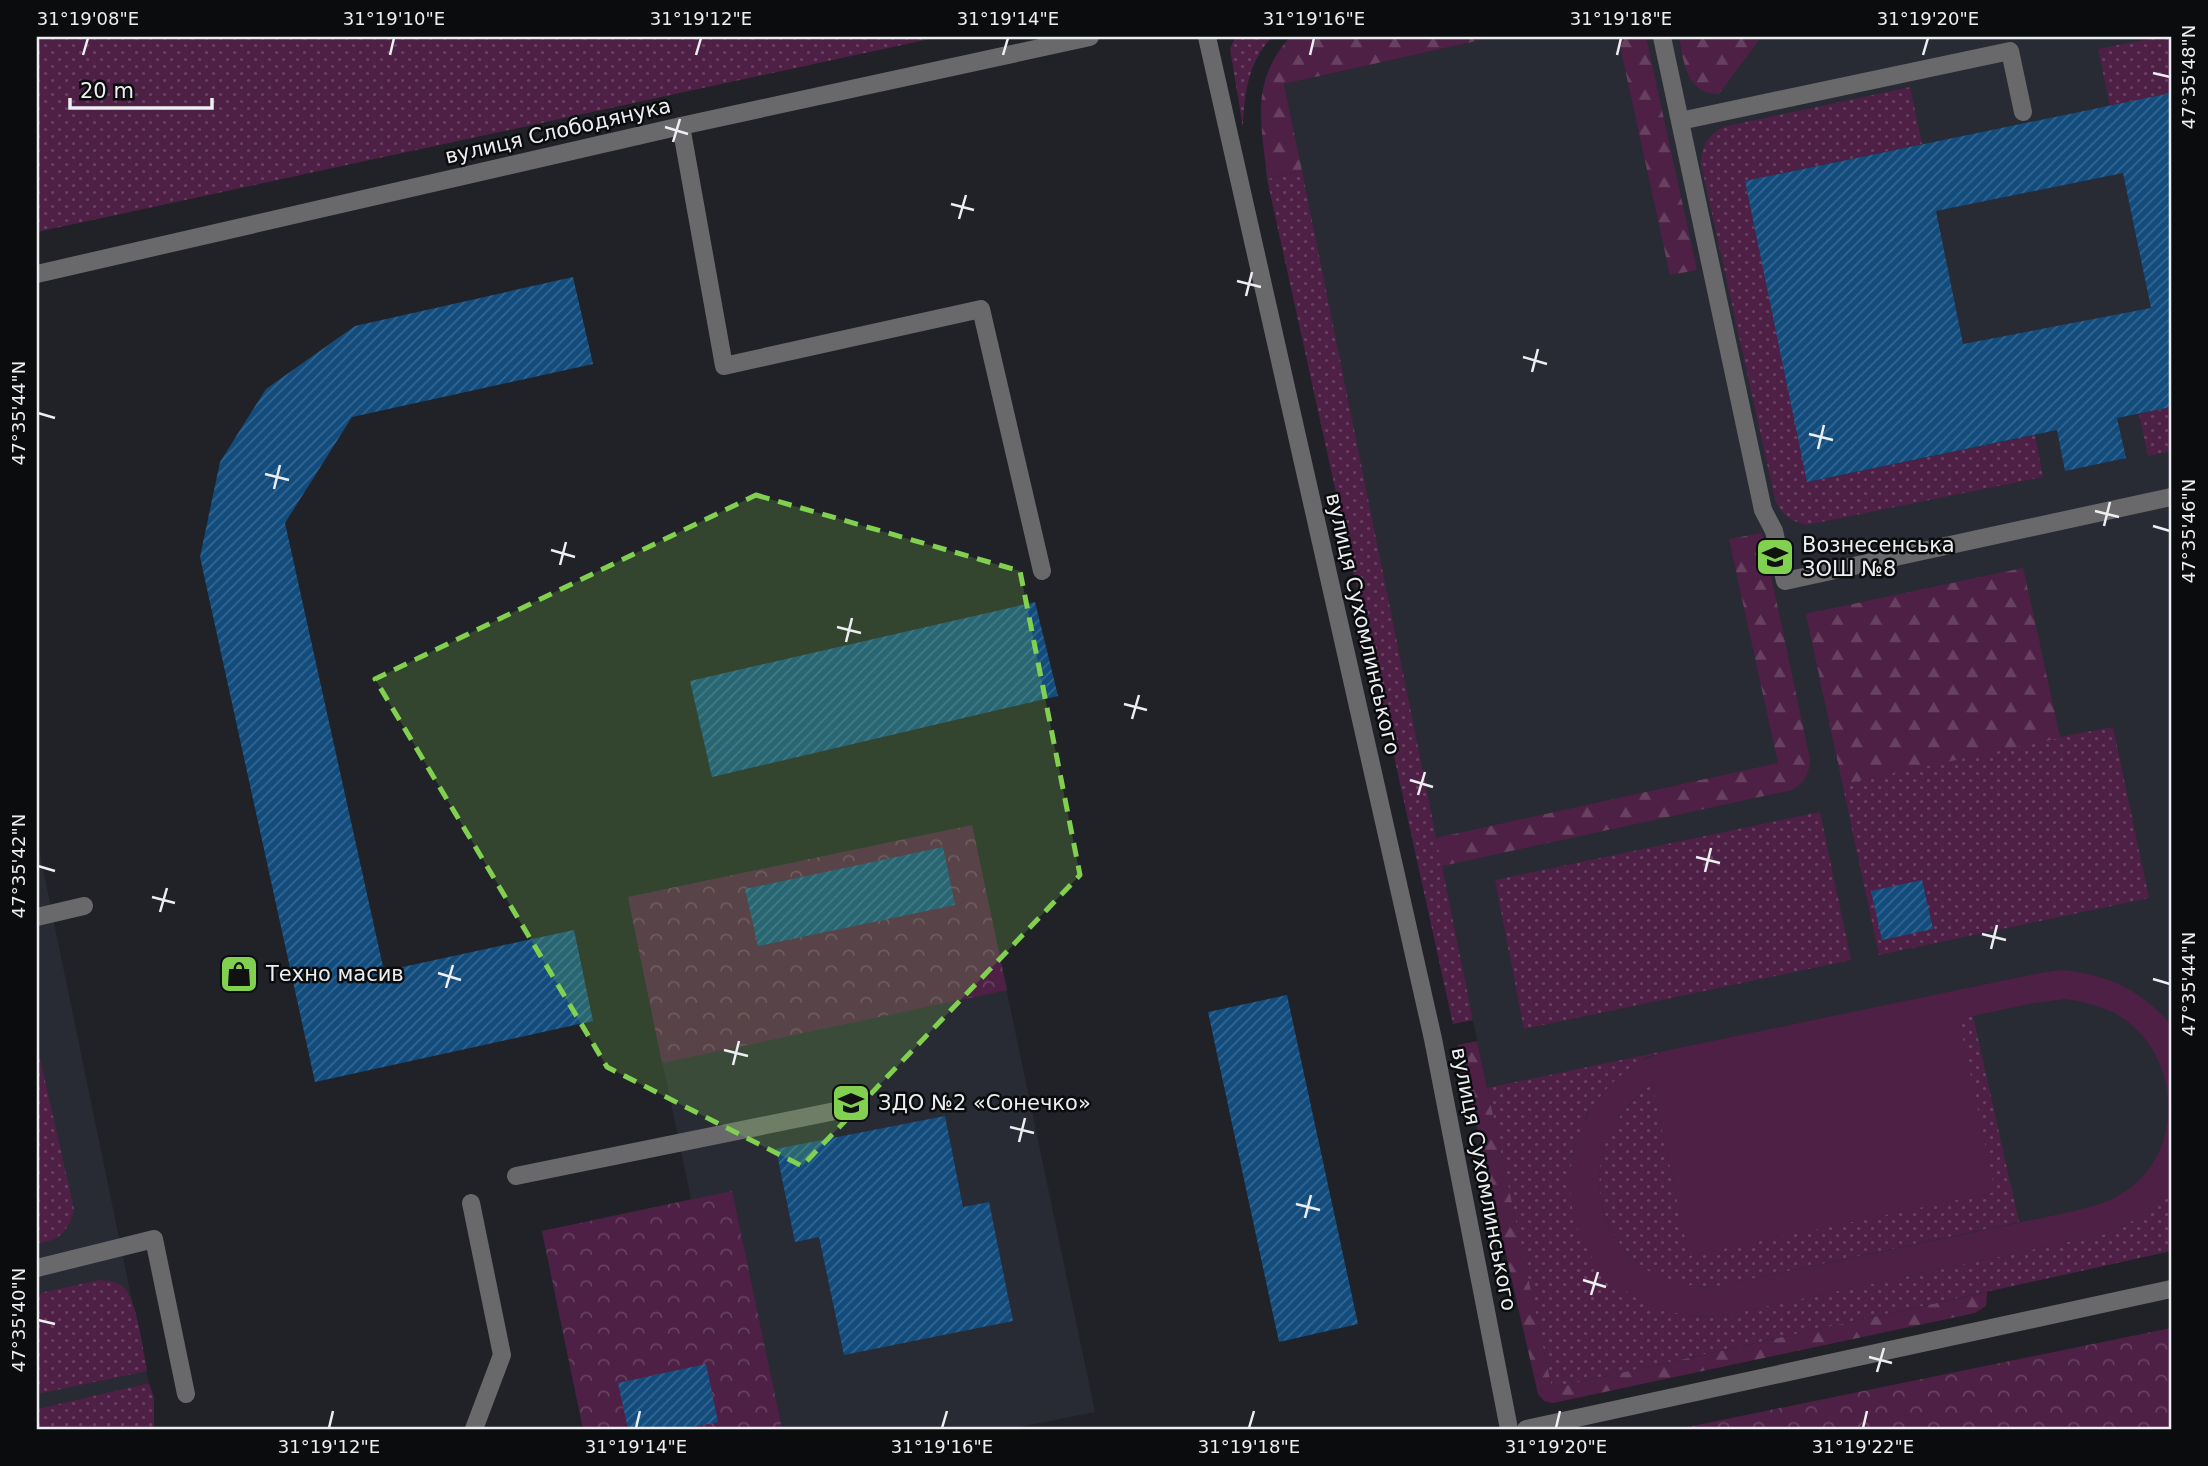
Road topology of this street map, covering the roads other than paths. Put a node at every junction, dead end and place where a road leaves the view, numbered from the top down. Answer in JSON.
{"nodes":[{"id":1,"x":1090,"y":37,"type":"edge"},
{"id":2,"x":1207,"y":37,"type":"edge"},
{"id":3,"x":1662,"y":37,"type":"edge"},
{"id":4,"x":2022,"y":112,"type":"dead end"},
{"id":5,"x":1680,"y":121,"type":"junction"},
{"id":6,"x":681,"y":126,"type":"junction"},
{"id":7,"x":37,"y":274,"type":"edge"},
{"id":8,"x":2171,"y":497,"type":"edge"},
{"id":9,"x":1042,"y":571,"type":"dead end"},
{"id":10,"x":84,"y":906,"type":"dead end"},
{"id":11,"x":37,"y":917,"type":"edge"},
{"id":12,"x":840,"y":1110,"type":"dead end"},
{"id":13,"x":516,"y":1176,"type":"dead end"},
{"id":14,"x":471,"y":1203,"type":"dead end"},
{"id":15,"x":37,"y":1268,"type":"edge"},
{"id":16,"x":2171,"y":1289,"type":"edge"},
{"id":17,"x":186,"y":1394,"type":"dead end"},
{"id":18,"x":474,"y":1429,"type":"edge"},
{"id":19,"x":1509,"y":1429,"type":"edge"},
{"id":20,"x":1526,"y":1429,"type":"edge"}],
"edges":[{"from":1,"to":6,"type":"street","name":"вулиця Слободянука"},
{"from":2,"to":19,"type":"street","name":"вулиця Сухомлинського"},
{"from":3,"to":5,"type":"street"},
{"from":4,"to":5,"type":"street"},
{"from":5,"to":8,"type":"street"},
{"from":6,"to":7,"type":"street","name":"вулиця Слободянука"},
{"from":6,"to":9,"type":"street"},
{"from":10,"to":11,"type":"street"},
{"from":12,"to":13,"type":"street"},
{"from":14,"to":18,"type":"street"},
{"from":15,"to":17,"type":"street"},
{"from":16,"to":20,"type":"street"}]}
